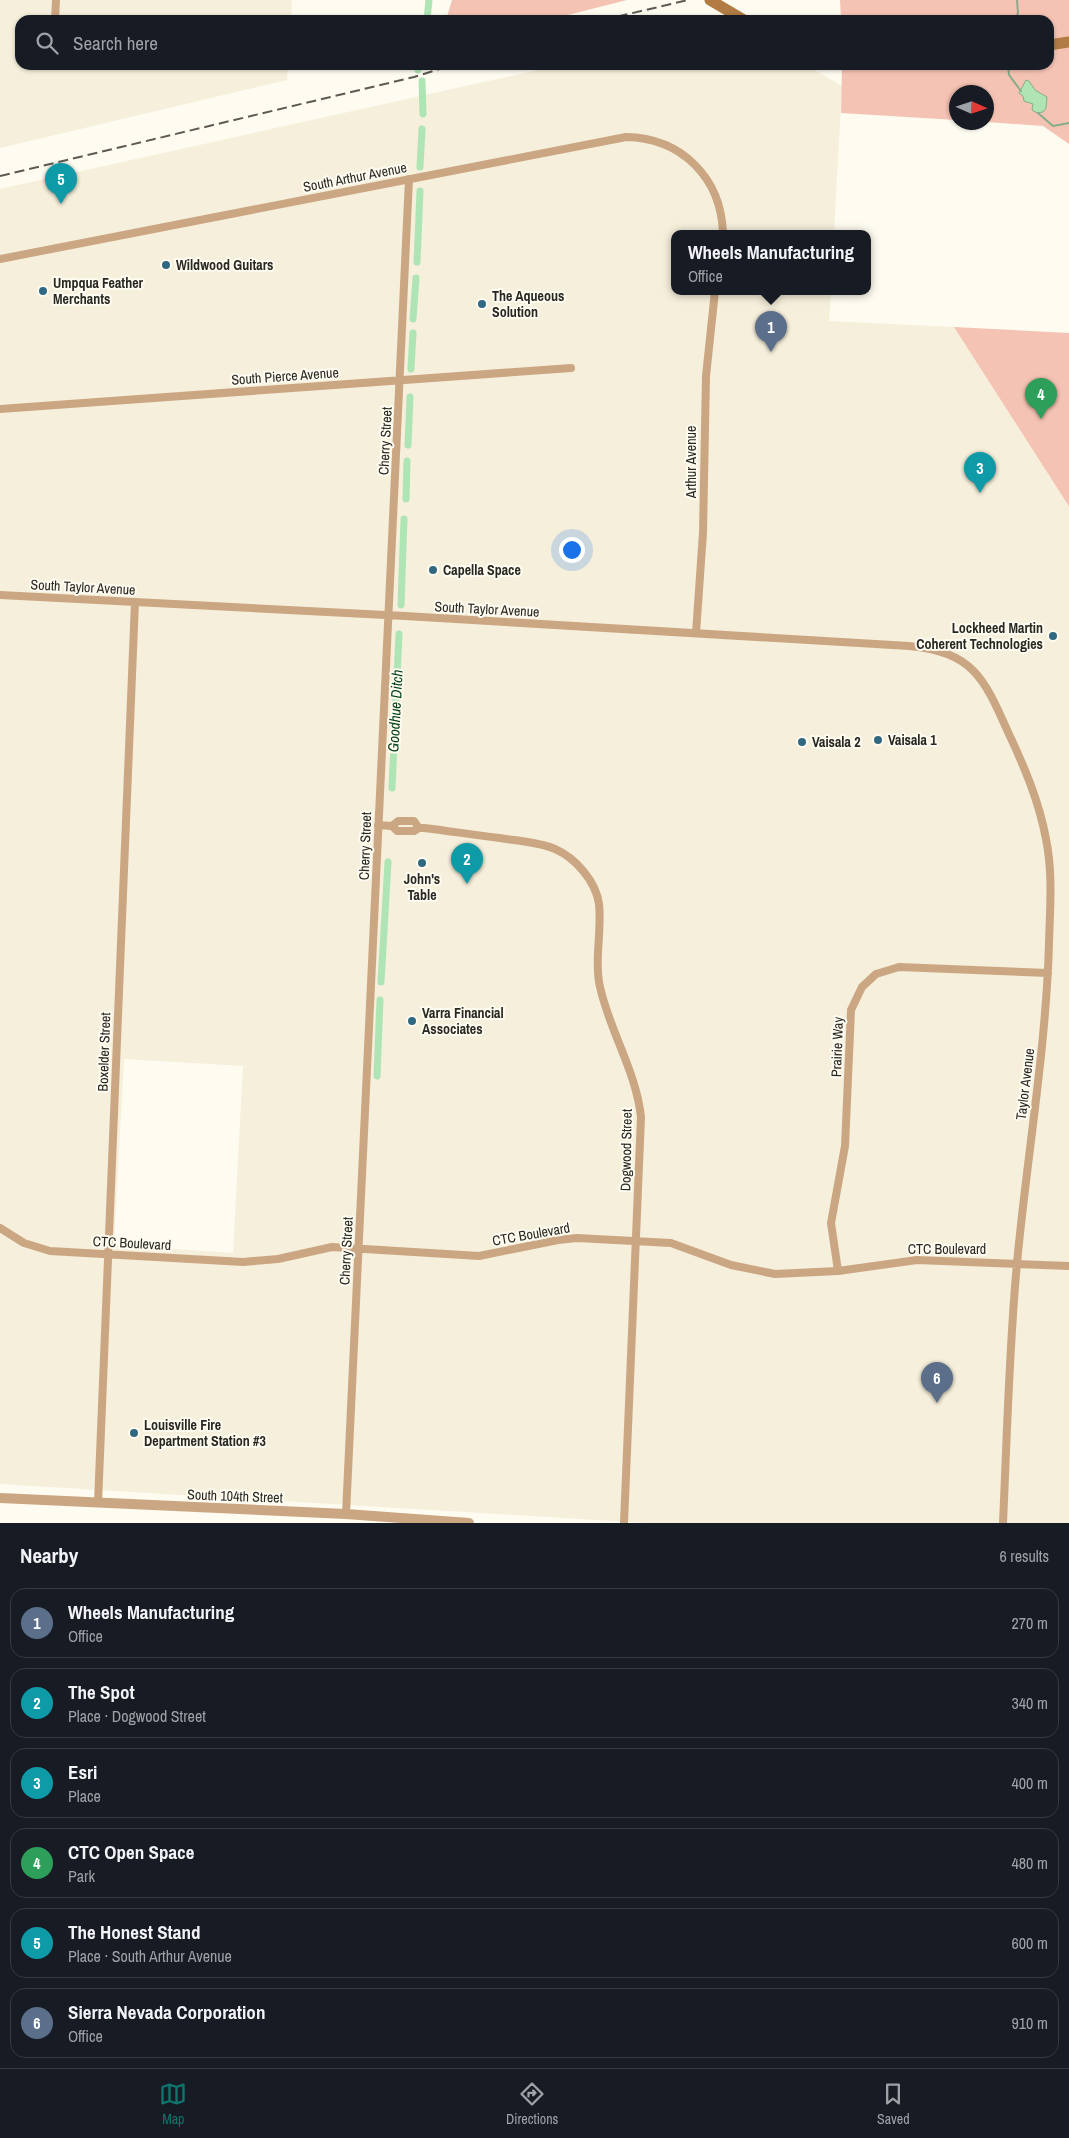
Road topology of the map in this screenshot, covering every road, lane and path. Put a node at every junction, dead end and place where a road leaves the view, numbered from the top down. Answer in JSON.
{"nodes":[{"id":1,"x":56,"y":0,"type":"edge"},
{"id":2,"x":710,"y":0,"type":"edge"},
{"id":3,"x":55,"y":15,"type":"edge"},
{"id":4,"x":736,"y":15,"type":"edge"},
{"id":5,"x":1069,"y":42,"type":"edge"},
{"id":6,"x":1054,"y":44,"type":"edge"},
{"id":7,"x":409,"y":179,"type":"junction"},
{"id":8,"x":723,"y":230,"type":"edge"},
{"id":9,"x":0,"y":258,"type":"edge"},
{"id":10,"x":715,"y":295,"type":"edge"},
{"id":11,"x":571,"y":368,"type":"dead end"},
{"id":12,"x":400,"y":380,"type":"junction"},
{"id":13,"x":0,"y":408,"type":"edge"},
{"id":14,"x":0,"y":595,"type":"edge"},
{"id":15,"x":135,"y":602,"type":"junction"},
{"id":16,"x":389,"y":616,"type":"junction"},
{"id":17,"x":696,"y":633,"type":"junction"},
{"id":18,"x":969,"y":666,"type":"joint"},
{"id":19,"x":378,"y":825,"type":"junction"},
{"id":20,"x":1048,"y":973,"type":"junction"},
{"id":21,"x":0,"y":1228,"type":"edge"},
{"id":22,"x":636,"y":1242,"type":"junction"},
{"id":23,"x":358,"y":1248,"type":"junction"},
{"id":24,"x":108,"y":1254,"type":"junction"},
{"id":25,"x":1017,"y":1263,"type":"junction"},
{"id":26,"x":1069,"y":1266,"type":"edge"},
{"id":27,"x":838,"y":1271,"type":"junction"},
{"id":28,"x":0,"y":1498,"type":"edge"},
{"id":29,"x":98,"y":1503,"type":"junction"},
{"id":30,"x":346,"y":1514,"type":"junction"},
{"id":31,"x":469,"y":1523,"type":"edge"},
{"id":32,"x":624,"y":1523,"type":"edge"},
{"id":33,"x":1002,"y":1523,"type":"edge"}],
"edges":[{"from":1,"to":3,"type":"street"},
{"from":2,"to":4,"type":"main road"},
{"from":5,"to":6,"type":"main road"},
{"from":7,"to":8,"type":"street","name":"South Arthur Avenue"},
{"from":7,"to":9,"type":"street","name":"South Arthur Avenue"},
{"from":7,"to":12,"type":"street","name":"Cherry Street"},
{"from":10,"to":17,"type":"street","name":"Arthur Avenue"},
{"from":11,"to":12,"type":"street","name":"South Pierce Avenue"},
{"from":12,"to":13,"type":"street","name":"South Pierce Avenue"},
{"from":12,"to":16,"type":"street","name":"Cherry Street"},
{"from":14,"to":15,"type":"street","name":"South Taylor Avenue"},
{"from":15,"to":16,"type":"street","name":"South Taylor Avenue"},
{"from":15,"to":24,"type":"street","name":"Boxelder Street"},
{"from":16,"to":17,"type":"street","name":"South Taylor Avenue"},
{"from":16,"to":19,"type":"street","name":"Cherry Street"},
{"from":17,"to":18,"type":"street","name":"South Taylor Avenue"},
{"from":18,"to":20,"type":"street","name":"Taylor Avenue"},
{"from":19,"to":22,"type":"street","name":"Dogwood Street"},
{"from":19,"to":23,"type":"street","name":"Cherry Street"},
{"from":20,"to":25,"type":"street","name":"Taylor Avenue"},
{"from":20,"to":27,"type":"street","name":"Prairie Way"},
{"from":21,"to":24,"type":"street","name":"CTC Boulevard"},
{"from":22,"to":23,"type":"street","name":"CTC Boulevard"},
{"from":22,"to":27,"type":"street","name":"CTC Boulevard"},
{"from":22,"to":32,"type":"street","name":"Dogwood Street"},
{"from":23,"to":24,"type":"street","name":"CTC Boulevard"},
{"from":23,"to":30,"type":"street","name":"Cherry Street"},
{"from":24,"to":29,"type":"street","name":"Boxelder Street"},
{"from":25,"to":26,"type":"street","name":"CTC Boulevard"},
{"from":25,"to":27,"type":"street","name":"CTC Boulevard"},
{"from":25,"to":33,"type":"street","name":"Taylor Avenue"},
{"from":28,"to":29,"type":"street","name":"South 104th Street"},
{"from":29,"to":30,"type":"street","name":"South 104th Street"},
{"from":30,"to":31,"type":"street","name":"South 104th Street"}]}
